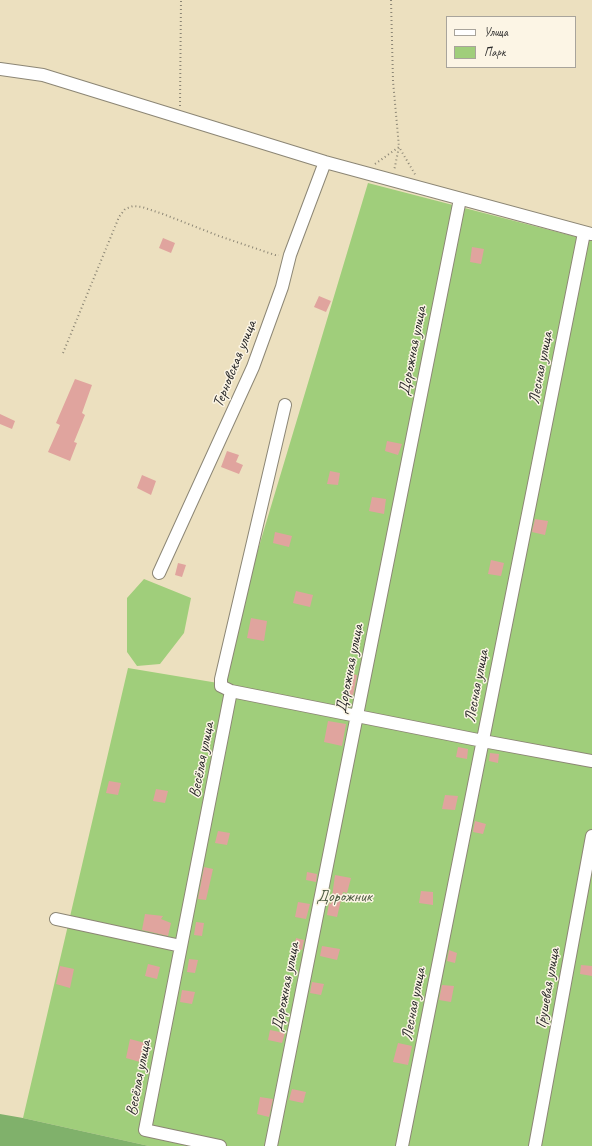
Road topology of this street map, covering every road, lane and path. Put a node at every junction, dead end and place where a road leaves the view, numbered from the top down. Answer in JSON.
{"nodes":[{"id":1,"x":181,"y":0,"type":"edge"},
{"id":2,"x":391,"y":0,"type":"edge"},
{"id":3,"x":0,"y":69,"type":"edge"},
{"id":4,"x":180,"y":118,"type":"junction"},
{"id":5,"x":399,"y":146,"type":"junction"},
{"id":6,"x":326,"y":162,"type":"junction"},
{"id":7,"x":364,"y":172,"type":"junction"},
{"id":8,"x":393,"y":180,"type":"junction"},
{"id":9,"x":422,"y":188,"type":"junction"},
{"id":10,"x":460,"y":199,"type":"junction"},
{"id":11,"x":588,"y":234,"type":"edge"},
{"id":12,"x":290,"y":255,"type":"junction"},
{"id":13,"x":63,"y":353,"type":"dead end"},
{"id":14,"x":285,"y":404,"type":"dead end"},
{"id":15,"x":159,"y":573,"type":"dead end"},
{"id":16,"x":231,"y":691,"type":"junction"},
{"id":17,"x":357,"y":715,"type":"junction"},
{"id":18,"x":483,"y":741,"type":"junction"},
{"id":19,"x":592,"y":760,"type":"edge"},
{"id":20,"x":592,"y":836,"type":"edge"},
{"id":21,"x":56,"y":920,"type":"dead end"},
{"id":22,"x":181,"y":946,"type":"junction"},
{"id":23,"x":220,"y":1146,"type":"edge"},
{"id":24,"x":271,"y":1146,"type":"edge"},
{"id":25,"x":402,"y":1146,"type":"edge"},
{"id":26,"x":535,"y":1146,"type":"edge"}],
"edges":[{"from":1,"to":4,"type":"path"},
{"from":2,"to":5,"type":"path"},
{"from":3,"to":4,"type":"street"},
{"from":4,"to":6,"type":"street"},
{"from":5,"to":7,"type":"path"},
{"from":5,"to":8,"type":"path"},
{"from":5,"to":9,"type":"path"},
{"from":6,"to":7,"type":"street"},
{"from":6,"to":12,"type":"street","name":"Терновская улица"},
{"from":7,"to":8,"type":"street"},
{"from":8,"to":9,"type":"street"},
{"from":9,"to":10,"type":"street"},
{"from":10,"to":11,"type":"street"},
{"from":10,"to":17,"type":"street","name":"Дорожная улица"},
{"from":11,"to":18,"type":"street","name":"Лесная улица"},
{"from":12,"to":13,"type":"path"},
{"from":12,"to":15,"type":"street","name":"Терновская улица"},
{"from":14,"to":16,"type":"street"},
{"from":16,"to":17,"type":"street"},
{"from":16,"to":22,"type":"street","name":"Весёлая улица"},
{"from":17,"to":18,"type":"street"},
{"from":17,"to":24,"type":"street","name":"Дорожная улица"},
{"from":18,"to":19,"type":"street"},
{"from":18,"to":25,"type":"street","name":"Лесная улица"},
{"from":20,"to":26,"type":"street","name":"Грушевая улица"},
{"from":21,"to":22,"type":"street"},
{"from":22,"to":23,"type":"street","name":"Весёлая улица"}]}
